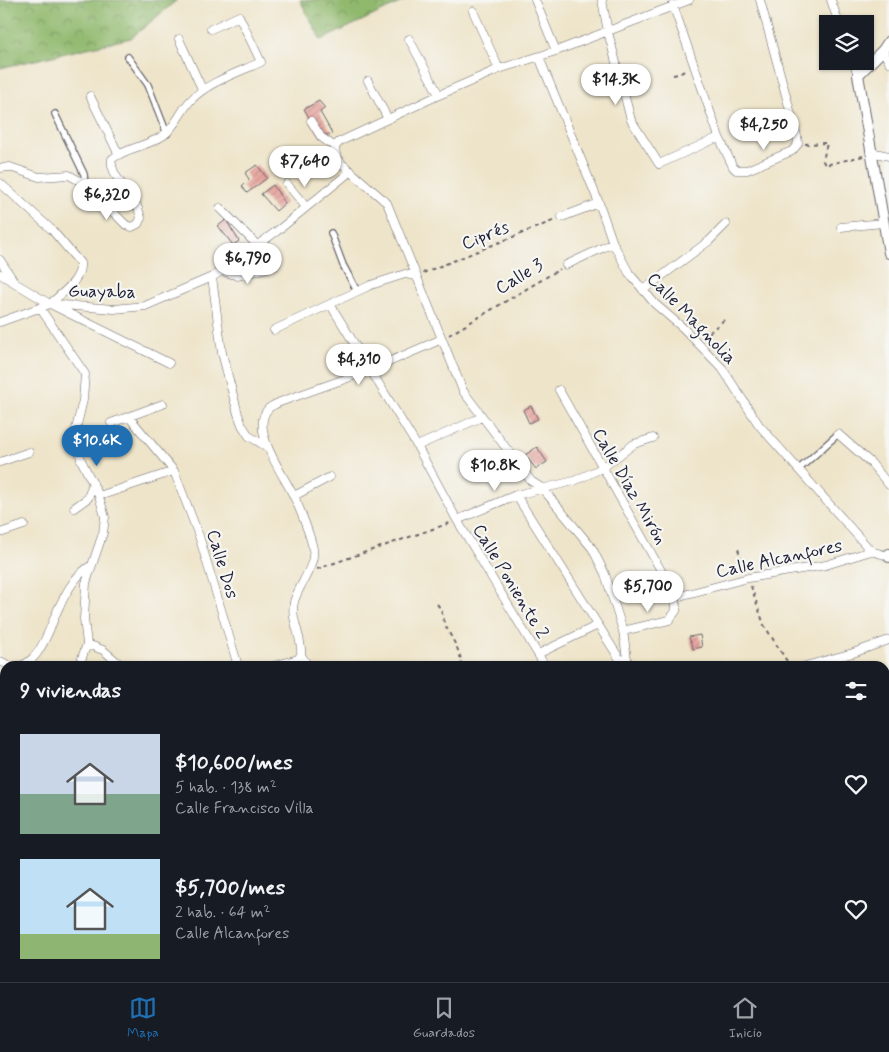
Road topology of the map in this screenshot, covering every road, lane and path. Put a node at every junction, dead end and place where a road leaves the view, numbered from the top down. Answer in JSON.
{"nodes":[{"id":1,"x":535,"y":0,"type":"edge"},
{"id":2,"x":602,"y":0,"type":"edge"},
{"id":3,"x":689,"y":0,"type":"edge"},
{"id":4,"x":760,"y":0,"type":"edge"},
{"id":5,"x":831,"y":0,"type":"edge"},
{"id":6,"x":673,"y":5,"type":"junction"},
{"id":7,"x":473,"y":10,"type":"dead end"},
{"id":8,"x":836,"y":15,"type":"edge"},
{"id":9,"x":211,"y":29,"type":"dead end"},
{"id":10,"x":608,"y":32,"type":"junction"},
{"id":11,"x":179,"y":39,"type":"dead end"},
{"id":12,"x":408,"y":39,"type":"dead end"},
{"id":13,"x":889,"y":41,"type":"edge"},
{"id":14,"x":883,"y":50,"type":"junction"},
{"id":15,"x":556,"y":51,"type":"junction"},
{"id":16,"x":128,"y":57,"type":"dead end"},
{"id":17,"x":540,"y":57,"type":"junction"},
{"id":18,"x":889,"y":62,"type":"edge"},
{"id":19,"x":694,"y":67,"type":"junction"},
{"id":20,"x":499,"y":69,"type":"junction"},
{"id":21,"x":856,"y":70,"type":"edge"},
{"id":22,"x":673,"y":75,"type":"dead end"},
{"id":23,"x":858,"y":76,"type":"junction"},
{"id":24,"x":368,"y":81,"type":"dead end"},
{"id":25,"x":202,"y":90,"type":"junction"},
{"id":26,"x":439,"y":95,"type":"junction"},
{"id":27,"x":90,"y":96,"type":"dead end"},
{"id":28,"x":55,"y":114,"type":"dead end"},
{"id":29,"x":388,"y":119,"type":"junction"},
{"id":30,"x":311,"y":121,"type":"dead end"},
{"id":31,"x":167,"y":134,"type":"junction"},
{"id":32,"x":719,"y":137,"type":"junction"},
{"id":33,"x":798,"y":144,"type":"junction"},
{"id":34,"x":335,"y":146,"type":"junction"},
{"id":35,"x":870,"y":152,"type":"junction"},
{"id":36,"x":119,"y":155,"type":"junction"},
{"id":37,"x":889,"y":156,"type":"edge"},
{"id":38,"x":0,"y":168,"type":"edge"},
{"id":39,"x":351,"y":171,"type":"junction"},
{"id":40,"x":0,"y":183,"type":"edge"},
{"id":41,"x":85,"y":184,"type":"junction"},
{"id":42,"x":287,"y":184,"type":"dead end"},
{"id":43,"x":599,"y":203,"type":"junction"},
{"id":44,"x":306,"y":207,"type":"junction"},
{"id":45,"x":220,"y":208,"type":"dead end"},
{"id":46,"x":562,"y":217,"type":"joint"},
{"id":47,"x":883,"y":223,"type":"junction"},
{"id":48,"x":726,"y":224,"type":"dead end"},
{"id":49,"x":841,"y":227,"type":"dead end"},
{"id":50,"x":331,"y":233,"type":"dead end"},
{"id":51,"x":612,"y":243,"type":"junction"},
{"id":52,"x":257,"y":245,"type":"junction"},
{"id":53,"x":889,"y":253,"type":"edge"},
{"id":54,"x":0,"y":260,"type":"edge"},
{"id":55,"x":566,"y":265,"type":"joint"},
{"id":56,"x":275,"y":266,"type":"dead end"},
{"id":57,"x":222,"y":271,"type":"junction"},
{"id":58,"x":0,"y":274,"type":"edge"},
{"id":59,"x":416,"y":276,"type":"junction"},
{"id":60,"x":212,"y":277,"type":"junction"},
{"id":61,"x":13,"y":280,"type":"junction"},
{"id":62,"x":643,"y":290,"type":"junction"},
{"id":63,"x":357,"y":291,"type":"junction"},
{"id":64,"x":50,"y":304,"type":"junction"},
{"id":65,"x":330,"y":304,"type":"junction"},
{"id":66,"x":40,"y":308,"type":"junction"},
{"id":67,"x":724,"y":320,"type":"dead end"},
{"id":68,"x":0,"y":322,"type":"edge"},
{"id":69,"x":274,"y":330,"type":"dead end"},
{"id":70,"x":442,"y":339,"type":"junction"},
{"id":71,"x":698,"y":343,"type":"junction"},
{"id":72,"x":169,"y":363,"type":"dead end"},
{"id":73,"x":370,"y":370,"type":"junction"},
{"id":74,"x":559,"y":390,"type":"dead end"},
{"id":75,"x":163,"y":404,"type":"dead end"},
{"id":76,"x":128,"y":417,"type":"junction"},
{"id":77,"x":482,"y":417,"type":"junction"},
{"id":78,"x":111,"y":423,"type":"dead end"},
{"id":79,"x":838,"y":434,"type":"joint"},
{"id":80,"x":653,"y":438,"type":"dead end"},
{"id":81,"x":417,"y":446,"type":"junction"},
{"id":82,"x":267,"y":447,"type":"junction"},
{"id":83,"x":29,"y":452,"type":"dead end"},
{"id":84,"x":0,"y":462,"type":"edge"},
{"id":85,"x":602,"y":468,"type":"junction"},
{"id":86,"x":799,"y":469,"type":"junction"},
{"id":87,"x":174,"y":471,"type":"junction"},
{"id":88,"x":330,"y":477,"type":"dead end"},
{"id":89,"x":93,"y":483,"type":"junction"},
{"id":90,"x":889,"y":485,"type":"edge"},
{"id":91,"x":542,"y":488,"type":"junction"},
{"id":92,"x":516,"y":495,"type":"junction"},
{"id":93,"x":99,"y":496,"type":"junction"},
{"id":94,"x":294,"y":496,"type":"junction"},
{"id":95,"x":74,"y":508,"type":"dead end"},
{"id":96,"x":457,"y":520,"type":"junction"},
{"id":97,"x":24,"y":525,"type":"dead end"},
{"id":98,"x":0,"y":533,"type":"edge"},
{"id":99,"x":738,"y":549,"type":"dead end"},
{"id":100,"x":871,"y":551,"type":"junction"},
{"id":101,"x":889,"y":556,"type":"edge"},
{"id":102,"x":92,"y":565,"type":"junction"},
{"id":103,"x":306,"y":572,"type":"junction"},
{"id":104,"x":748,"y":578,"type":"junction"},
{"id":105,"x":676,"y":597,"type":"junction"},
{"id":106,"x":438,"y":604,"type":"dead end"},
{"id":107,"x":598,"y":626,"type":"junction"},
{"id":108,"x":623,"y":630,"type":"junction"},
{"id":109,"x":889,"y":640,"type":"edge"},
{"id":110,"x":87,"y":644,"type":"junction"},
{"id":111,"x":538,"y":654,"type":"junction"},
{"id":112,"x":301,"y":655,"type":"junction"},
{"id":113,"x":29,"y":661,"type":"edge"},
{"id":114,"x":81,"y":661,"type":"edge"},
{"id":115,"x":116,"y":661,"type":"edge"},
{"id":116,"x":236,"y":661,"type":"edge"},
{"id":117,"x":289,"y":661,"type":"edge"},
{"id":118,"x":305,"y":661,"type":"edge"},
{"id":119,"x":461,"y":661,"type":"edge"},
{"id":120,"x":542,"y":661,"type":"edge"},
{"id":121,"x":621,"y":661,"type":"edge"},
{"id":122,"x":627,"y":661,"type":"edge"},
{"id":123,"x":787,"y":661,"type":"edge"},
{"id":124,"x":823,"y":661,"type":"edge"}],
"edges":[{"from":1,"to":15,"type":"street"},
{"from":2,"to":10,"type":"street"},
{"from":3,"to":6,"type":"street"},
{"from":4,"to":33,"type":"street"},
{"from":5,"to":8,"type":"street"},
{"from":6,"to":10,"type":"street"},
{"from":6,"to":19,"type":"street"},
{"from":7,"to":20,"type":"street"},
{"from":9,"to":25,"type":"street"},
{"from":10,"to":15,"type":"street"},
{"from":10,"to":32,"type":"street"},
{"from":11,"to":25,"type":"street"},
{"from":12,"to":26,"type":"street"},
{"from":13,"to":14,"type":"street"},
{"from":14,"to":18,"type":"street"},
{"from":14,"to":23,"type":"street"},
{"from":15,"to":17,"type":"street"},
{"from":16,"to":31,"type":"street"},
{"from":17,"to":20,"type":"street"},
{"from":17,"to":43,"type":"street","name":"Calle Magnolia"},
{"from":19,"to":22,"type":"path"},
{"from":19,"to":32,"type":"street"},
{"from":20,"to":26,"type":"street"},
{"from":21,"to":23,"type":"street"},
{"from":23,"to":35,"type":"street"},
{"from":24,"to":29,"type":"street"},
{"from":25,"to":31,"type":"street"},
{"from":26,"to":29,"type":"street"},
{"from":27,"to":36,"type":"street"},
{"from":28,"to":41,"type":"street"},
{"from":29,"to":34,"type":"street"},
{"from":30,"to":34,"type":"street"},
{"from":31,"to":36,"type":"street"},
{"from":32,"to":33,"type":"street"},
{"from":33,"to":35,"type":"path"},
{"from":34,"to":39,"type":"street"},
{"from":35,"to":37,"type":"street"},
{"from":35,"to":47,"type":"street"},
{"from":36,"to":41,"type":"street"},
{"from":38,"to":41,"type":"street"},
{"from":39,"to":44,"type":"street","name":"Guayaba"},
{"from":39,"to":59,"type":"street"},
{"from":40,"to":64,"type":"street"},
{"from":42,"to":44,"type":"street"},
{"from":43,"to":46,"type":"street"},
{"from":43,"to":51,"type":"street","name":"Calle Magnolia"},
{"from":44,"to":52,"type":"street","name":"Guayaba"},
{"from":45,"to":52,"type":"street"},
{"from":46,"to":59,"type":"path","name":"Ciprés"},
{"from":47,"to":49,"type":"street"},
{"from":47,"to":53,"type":"street"},
{"from":48,"to":62,"type":"street"},
{"from":50,"to":63,"type":"street"},
{"from":51,"to":55,"type":"street","name":"Calle 3"},
{"from":51,"to":62,"type":"street","name":"Calle Magnolia"},
{"from":52,"to":57,"type":"street","name":"Guayaba"},
{"from":54,"to":61,"type":"street"},
{"from":55,"to":70,"type":"path","name":"Calle 3"},
{"from":56,"to":57,"type":"street"},
{"from":57,"to":60,"type":"street","name":"Guayaba"},
{"from":58,"to":61,"type":"street"},
{"from":59,"to":63,"type":"street"},
{"from":59,"to":70,"type":"street"},
{"from":60,"to":64,"type":"street","name":"Guayaba"},
{"from":60,"to":82,"type":"street"},
{"from":61,"to":64,"type":"street"},
{"from":62,"to":71,"type":"street","name":"Calle Magnolia"},
{"from":63,"to":65,"type":"street"},
{"from":64,"to":66,"type":"street"},
{"from":64,"to":72,"type":"street"},
{"from":65,"to":69,"type":"street"},
{"from":65,"to":73,"type":"street","name":"Calle Poniente 2"},
{"from":66,"to":68,"type":"street"},
{"from":66,"to":89,"type":"street"},
{"from":67,"to":71,"type":"path"},
{"from":70,"to":73,"type":"street"},
{"from":70,"to":77,"type":"street"},
{"from":71,"to":86,"type":"street","name":"Calle Magnolia"},
{"from":73,"to":81,"type":"street","name":"Calle Poniente 2"},
{"from":73,"to":82,"type":"street"},
{"from":74,"to":85,"type":"street","name":"Calle Díaz Mirón"},
{"from":75,"to":76,"type":"street"},
{"from":76,"to":78,"type":"street"},
{"from":76,"to":87,"type":"street","name":"Calle Dos"},
{"from":77,"to":81,"type":"street"},
{"from":77,"to":91,"type":"street"},
{"from":79,"to":86,"type":"street"},
{"from":79,"to":90,"type":"street"},
{"from":80,"to":85,"type":"street"},
{"from":81,"to":96,"type":"street","name":"Calle Poniente 2"},
{"from":82,"to":94,"type":"street"},
{"from":83,"to":84,"type":"street"},
{"from":85,"to":91,"type":"street"},
{"from":85,"to":105,"type":"street","name":"Calle Díaz Mirón"},
{"from":86,"to":100,"type":"street","name":"Calle Magnolia"},
{"from":87,"to":93,"type":"street"},
{"from":87,"to":116,"type":"street","name":"Calle Dos"},
{"from":88,"to":94,"type":"street"},
{"from":89,"to":93,"type":"street"},
{"from":89,"to":95,"type":"street"},
{"from":91,"to":92,"type":"street"},
{"from":91,"to":108,"type":"street"},
{"from":92,"to":96,"type":"street"},
{"from":92,"to":107,"type":"street"},
{"from":93,"to":102,"type":"street"},
{"from":94,"to":103,"type":"street"},
{"from":96,"to":103,"type":"path"},
{"from":96,"to":111,"type":"street","name":"Calle Poniente 2"},
{"from":97,"to":98,"type":"street"},
{"from":99,"to":104,"type":"path"},
{"from":100,"to":101,"type":"street"},
{"from":100,"to":104,"type":"street","name":"Calle Alcanfores"},
{"from":102,"to":110,"type":"street"},
{"from":102,"to":113,"type":"street"},
{"from":103,"to":112,"type":"street"},
{"from":104,"to":105,"type":"street","name":"Calle Alcanfores"},
{"from":104,"to":123,"type":"path"},
{"from":105,"to":108,"type":"street"},
{"from":106,"to":119,"type":"path"},
{"from":107,"to":111,"type":"street"},
{"from":107,"to":121,"type":"street"},
{"from":108,"to":122,"type":"street"},
{"from":109,"to":124,"type":"street"},
{"from":110,"to":114,"type":"street"},
{"from":110,"to":115,"type":"street"},
{"from":111,"to":120,"type":"street","name":"Calle Poniente 2"},
{"from":112,"to":117,"type":"street"},
{"from":112,"to":118,"type":"street"}]}
